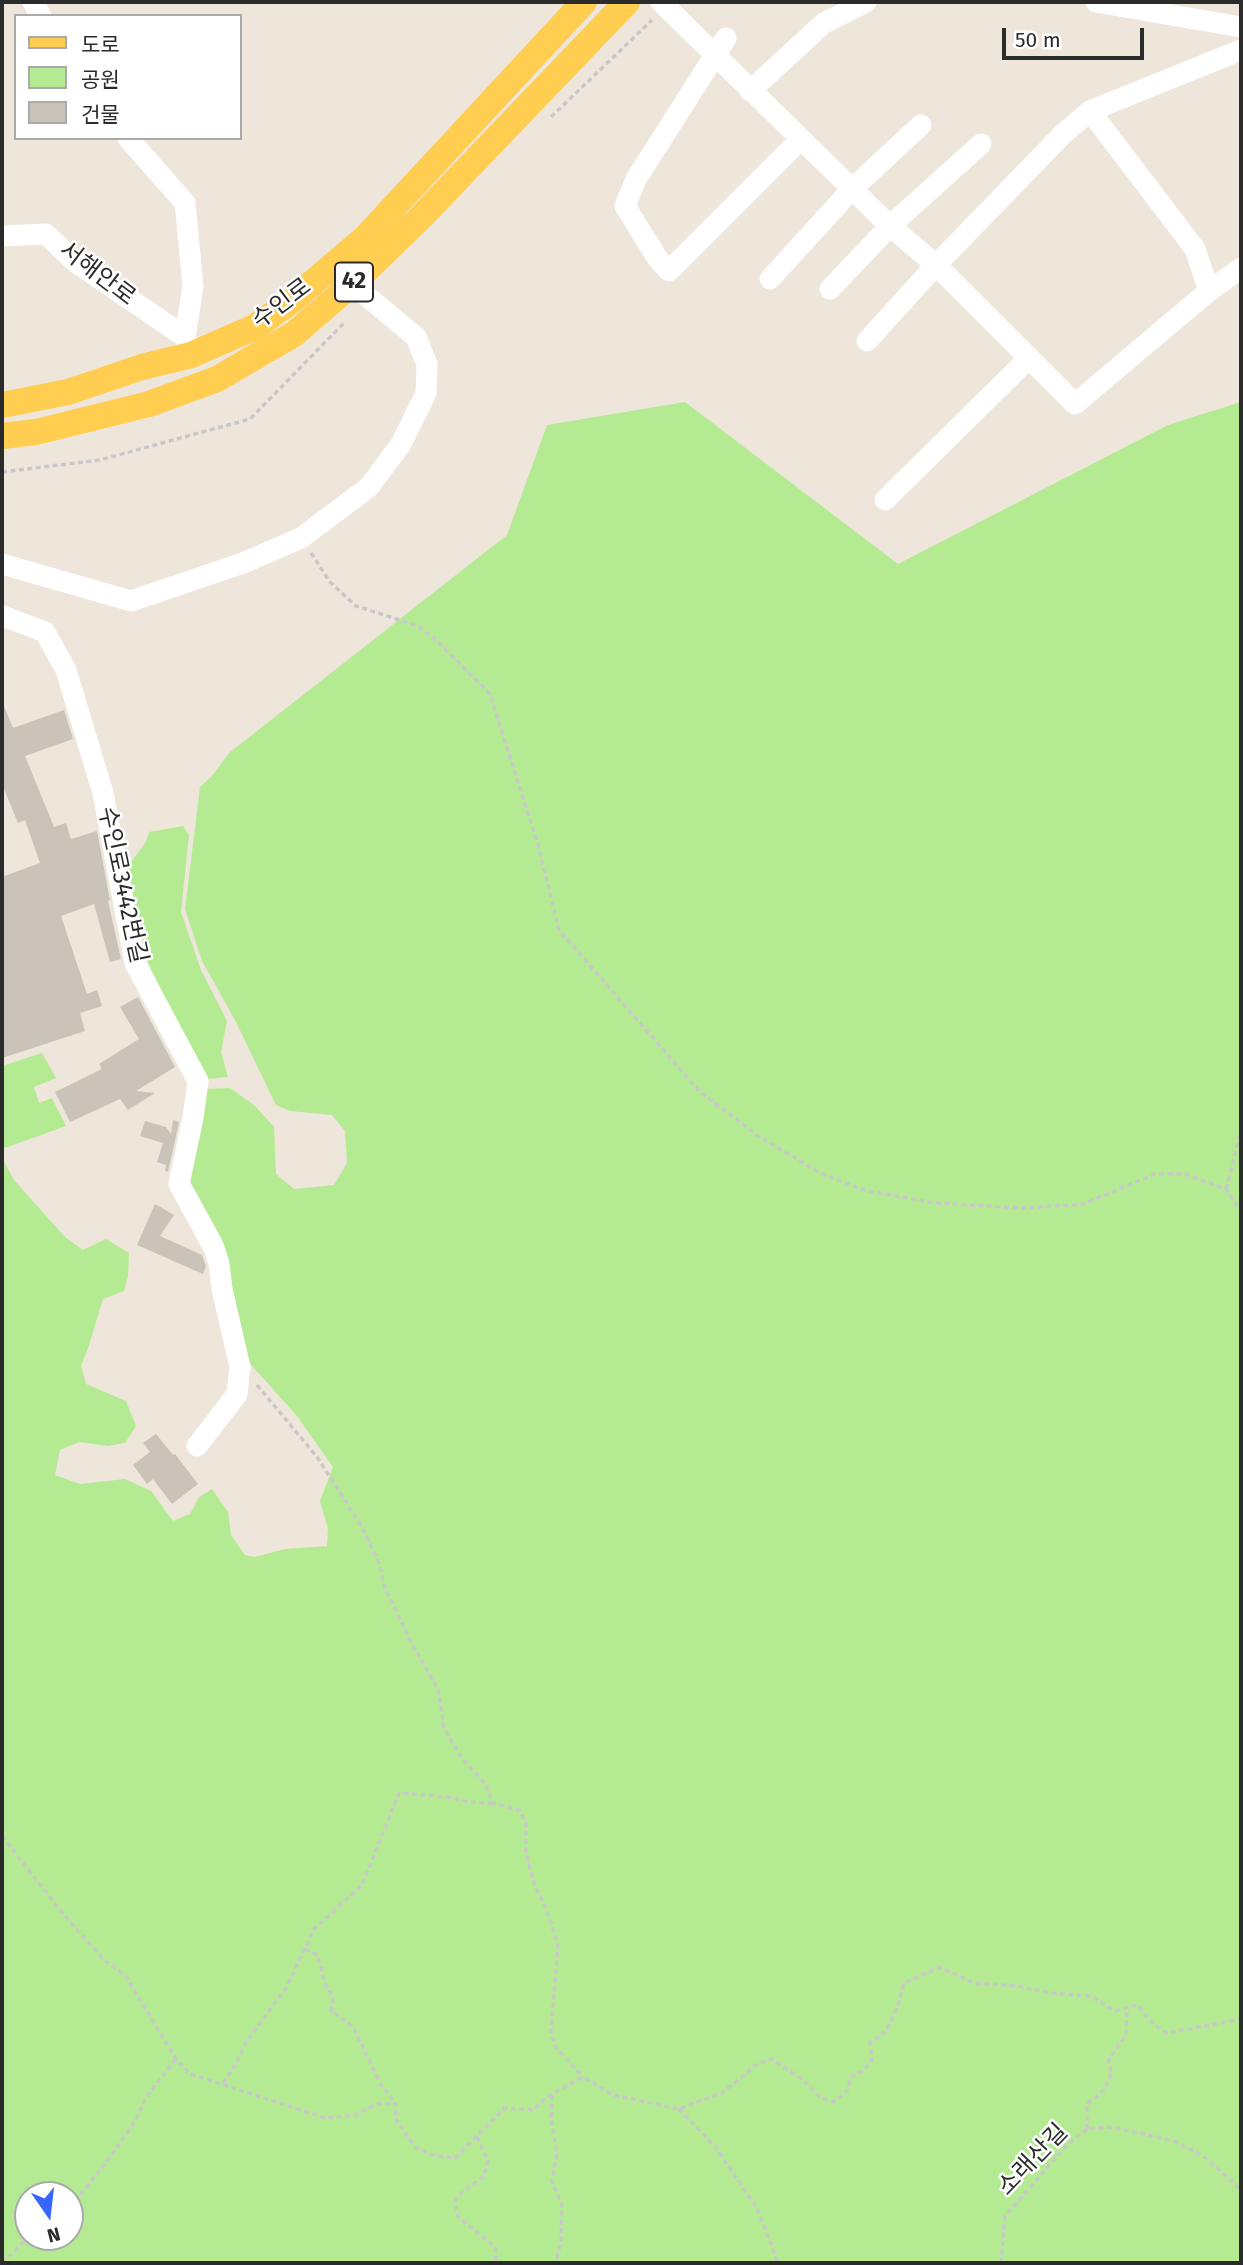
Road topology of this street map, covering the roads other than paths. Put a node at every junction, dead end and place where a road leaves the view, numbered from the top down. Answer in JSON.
{"nodes":[{"id":1,"x":584,"y":2,"type":"edge"},
{"id":2,"x":627,"y":2,"type":"edge"},
{"id":3,"x":661,"y":2,"type":"edge"},
{"id":4,"x":866,"y":2,"type":"edge"},
{"id":5,"x":1096,"y":2,"type":"edge"},
{"id":6,"x":1241,"y":27,"type":"edge"},
{"id":7,"x":721,"y":47,"type":"junction"},
{"id":8,"x":1241,"y":50,"type":"edge"},
{"id":9,"x":750,"y":91,"type":"junction"},
{"id":10,"x":1090,"y":111,"type":"junction"},
{"id":11,"x":921,"y":125,"type":"dead end"},
{"id":12,"x":130,"y":140,"type":"edge"},
{"id":13,"x":800,"y":140,"type":"junction"},
{"id":14,"x":981,"y":144,"type":"dead end"},
{"id":15,"x":852,"y":189,"type":"junction"},
{"id":16,"x":890,"y":226,"type":"junction"},
{"id":17,"x":2,"y":236,"type":"edge"},
{"id":18,"x":936,"y":265,"type":"junction"},
{"id":19,"x":1241,"y":268,"type":"edge"},
{"id":20,"x":770,"y":279,"type":"dead end"},
{"id":21,"x":352,"y":284,"type":"junction"},
{"id":22,"x":830,"y":289,"type":"dead end"},
{"id":23,"x":1209,"y":290,"type":"junction"},
{"id":24,"x":867,"y":341,"type":"dead end"},
{"id":25,"x":188,"y":346,"type":"junction"},
{"id":26,"x":1028,"y":359,"type":"junction"},
{"id":27,"x":2,"y":405,"type":"edge"},
{"id":28,"x":2,"y":436,"type":"edge"},
{"id":29,"x":885,"y":499,"type":"dead end"},
{"id":30,"x":2,"y":564,"type":"edge"},
{"id":31,"x":2,"y":616,"type":"edge"},
{"id":32,"x":197,"y":1446,"type":"dead end"}],
"edges":[{"from":1,"to":25,"type":"main road","name":"수인로","number":"42"},
{"from":2,"to":21,"type":"main road","name":"수인로","number":"42"},
{"from":3,"to":7,"type":"street"},
{"from":4,"to":9,"type":"street"},
{"from":5,"to":6,"type":"street"},
{"from":7,"to":9,"type":"street"},
{"from":7,"to":13,"type":"street"},
{"from":8,"to":10,"type":"street"},
{"from":9,"to":13,"type":"street"},
{"from":10,"to":18,"type":"street"},
{"from":10,"to":23,"type":"street"},
{"from":11,"to":15,"type":"street"},
{"from":12,"to":25,"type":"street"},
{"from":13,"to":15,"type":"street"},
{"from":14,"to":16,"type":"street"},
{"from":15,"to":16,"type":"street"},
{"from":15,"to":20,"type":"street"},
{"from":16,"to":18,"type":"street"},
{"from":16,"to":22,"type":"street"},
{"from":17,"to":25,"type":"street","name":"서해안로"},
{"from":18,"to":24,"type":"street"},
{"from":18,"to":26,"type":"street"},
{"from":19,"to":23,"type":"street"},
{"from":21,"to":28,"type":"main road","name":"수인로","number":"42"},
{"from":21,"to":30,"type":"street","name":"수인로"},
{"from":23,"to":26,"type":"street"},
{"from":25,"to":27,"type":"main road","name":"수인로","number":"42"},
{"from":26,"to":29,"type":"street"},
{"from":31,"to":32,"type":"street","name":"수인로3442번길"}]}
